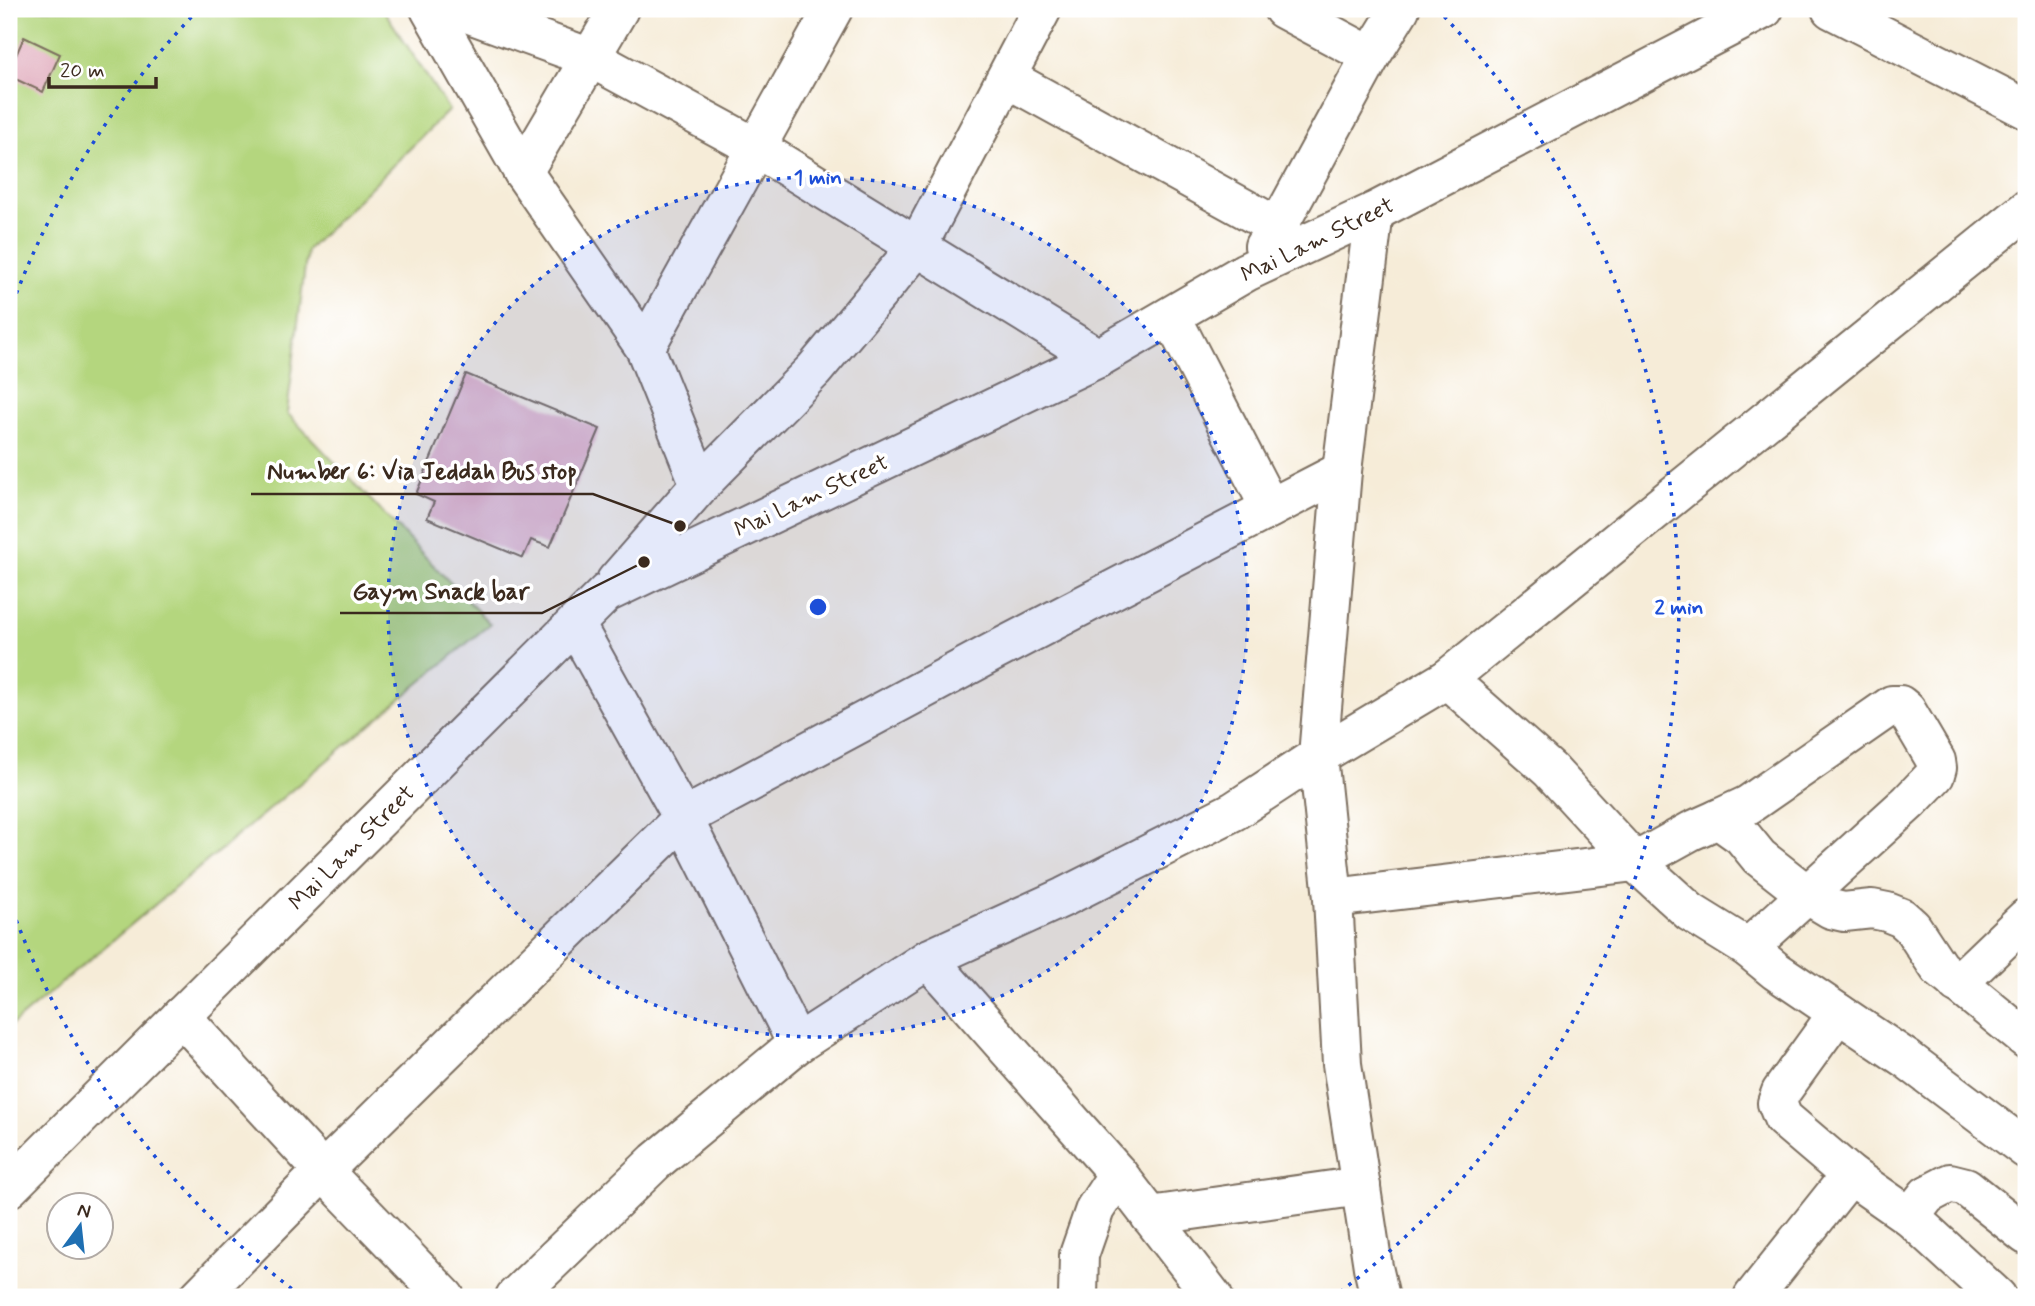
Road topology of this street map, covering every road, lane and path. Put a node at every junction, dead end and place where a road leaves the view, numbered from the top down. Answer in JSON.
{"nodes":[{"id":1,"x":430,"y":9,"type":"edge"},
{"id":2,"x":456,"y":9,"type":"edge"},
{"id":3,"x":619,"y":9,"type":"edge"},
{"id":4,"x":834,"y":9,"type":"edge"},
{"id":5,"x":1042,"y":9,"type":"edge"},
{"id":6,"x":1283,"y":9,"type":"edge"},
{"id":7,"x":1401,"y":9,"type":"edge"},
{"id":8,"x":1764,"y":9,"type":"edge"},
{"id":9,"x":1830,"y":9,"type":"edge"},
{"id":10,"x":1371,"y":56,"type":"junction"},
{"id":11,"x":591,"y":58,"type":"junction"},
{"id":12,"x":1006,"y":78,"type":"junction"},
{"id":13,"x":2026,"y":110,"type":"edge"},
{"id":14,"x":755,"y":148,"type":"junction"},
{"id":15,"x":523,"y":172,"type":"junction"},
{"id":16,"x":2026,"y":210,"type":"edge"},
{"id":17,"x":1374,"y":212,"type":"junction"},
{"id":18,"x":1278,"y":227,"type":"junction"},
{"id":19,"x":917,"y":247,"type":"junction"},
{"id":20,"x":1246,"y":272,"type":"junction"},
{"id":21,"x":1171,"y":316,"type":"junction"},
{"id":22,"x":645,"y":348,"type":"junction"},
{"id":23,"x":1098,"y":358,"type":"junction"},
{"id":24,"x":1342,"y":471,"type":"junction"},
{"id":25,"x":700,"y":485,"type":"junction"},
{"id":26,"x":1270,"y":508,"type":"junction"},
{"id":27,"x":606,"y":593,"type":"junction"},
{"id":28,"x":575,"y":624,"type":"junction"},
{"id":29,"x":1447,"y":679,"type":"junction"},
{"id":30,"x":1318,"y":756,"type":"junction"},
{"id":31,"x":683,"y":818,"type":"junction"},
{"id":32,"x":1718,"y":819,"type":"junction"},
{"id":33,"x":1636,"y":862,"type":"junction"},
{"id":34,"x":1806,"y":894,"type":"junction"},
{"id":35,"x":1333,"y":898,"type":"junction"},
{"id":36,"x":2023,"y":927,"type":"edge"},
{"id":37,"x":1748,"y":948,"type":"junction"},
{"id":38,"x":928,"y":959,"type":"junction"},
{"id":39,"x":1957,"y":984,"type":"junction"},
{"id":40,"x":1838,"y":1013,"type":"junction"},
{"id":41,"x":181,"y":1016,"type":"junction"},
{"id":42,"x":2026,"y":1039,"type":"edge"},
{"id":43,"x":797,"y":1044,"type":"junction"},
{"id":44,"x":2026,"y":1149,"type":"edge"},
{"id":45,"x":323,"y":1171,"type":"junction"},
{"id":46,"x":1118,"y":1174,"type":"junction"},
{"id":47,"x":1850,"y":1175,"type":"junction"},
{"id":48,"x":1361,"y":1186,"type":"junction"},
{"id":49,"x":9,"y":1188,"type":"edge"},
{"id":50,"x":1150,"y":1216,"type":"junction"},
{"id":51,"x":1910,"y":1217,"type":"junction"},
{"id":52,"x":2026,"y":1235,"type":"edge"},
{"id":53,"x":199,"y":1297,"type":"edge"},
{"id":54,"x":445,"y":1297,"type":"edge"},
{"id":55,"x":515,"y":1297,"type":"edge"},
{"id":56,"x":1078,"y":1297,"type":"edge"},
{"id":57,"x":1213,"y":1297,"type":"edge"},
{"id":58,"x":1380,"y":1297,"type":"edge"},
{"id":59,"x":1753,"y":1297,"type":"edge"},
{"id":60,"x":1997,"y":1297,"type":"edge"}],
"edges":[{"from":1,"to":15,"type":"street"},
{"from":2,"to":11,"type":"street"},
{"from":3,"to":11,"type":"street"},
{"from":4,"to":14,"type":"street"},
{"from":5,"to":12,"type":"street"},
{"from":6,"to":10,"type":"street"},
{"from":7,"to":10,"type":"street"},
{"from":8,"to":17,"type":"street","name":"Mai Lam Street"},
{"from":9,"to":13,"type":"street"},
{"from":10,"to":18,"type":"street"},
{"from":11,"to":14,"type":"street"},
{"from":11,"to":15,"type":"street"},
{"from":12,"to":18,"type":"street"},
{"from":12,"to":19,"type":"street"},
{"from":14,"to":19,"type":"street"},
{"from":14,"to":22,"type":"street"},
{"from":15,"to":22,"type":"street"},
{"from":16,"to":29,"type":"street"},
{"from":17,"to":20,"type":"street","name":"Mai Lam Street"},
{"from":17,"to":24,"type":"street"},
{"from":18,"to":20,"type":"street"},
{"from":19,"to":23,"type":"street"},
{"from":19,"to":25,"type":"street"},
{"from":20,"to":21,"type":"street","name":"Mai Lam Street"},
{"from":21,"to":23,"type":"street","name":"Mai Lam Street"},
{"from":21,"to":26,"type":"street"},
{"from":22,"to":25,"type":"street"},
{"from":23,"to":27,"type":"street","name":"Mai Lam Street"},
{"from":24,"to":26,"type":"street"},
{"from":24,"to":30,"type":"street"},
{"from":25,"to":27,"type":"street"},
{"from":26,"to":31,"type":"street"},
{"from":27,"to":28,"type":"street","name":"Mai Lam Street"},
{"from":28,"to":31,"type":"street"},
{"from":28,"to":41,"type":"street","name":"Mai Lam Street"},
{"from":29,"to":30,"type":"street"},
{"from":29,"to":33,"type":"street"},
{"from":30,"to":35,"type":"street"},
{"from":30,"to":38,"type":"street"},
{"from":31,"to":43,"type":"street"},
{"from":31,"to":45,"type":"street"},
{"from":32,"to":33,"type":"street"},
{"from":32,"to":34,"type":"street"},
{"from":32,"to":34,"type":"street"},
{"from":33,"to":35,"type":"street"},
{"from":33,"to":37,"type":"street"},
{"from":34,"to":37,"type":"street"},
{"from":34,"to":39,"type":"street"},
{"from":35,"to":48,"type":"street"},
{"from":36,"to":39,"type":"street"},
{"from":37,"to":40,"type":"street"},
{"from":38,"to":43,"type":"street"},
{"from":38,"to":46,"type":"street"},
{"from":39,"to":42,"type":"street"},
{"from":40,"to":44,"type":"street"},
{"from":40,"to":47,"type":"street"},
{"from":41,"to":45,"type":"street"},
{"from":41,"to":49,"type":"street","name":"Mai Lam Street"},
{"from":43,"to":55,"type":"street"},
{"from":45,"to":53,"type":"street"},
{"from":45,"to":54,"type":"street"},
{"from":46,"to":50,"type":"street"},
{"from":46,"to":56,"type":"street"},
{"from":47,"to":51,"type":"street"},
{"from":47,"to":59,"type":"street"},
{"from":48,"to":50,"type":"street"},
{"from":48,"to":58,"type":"street"},
{"from":50,"to":57,"type":"street"},
{"from":51,"to":52,"type":"street"},
{"from":51,"to":60,"type":"street"}]}
